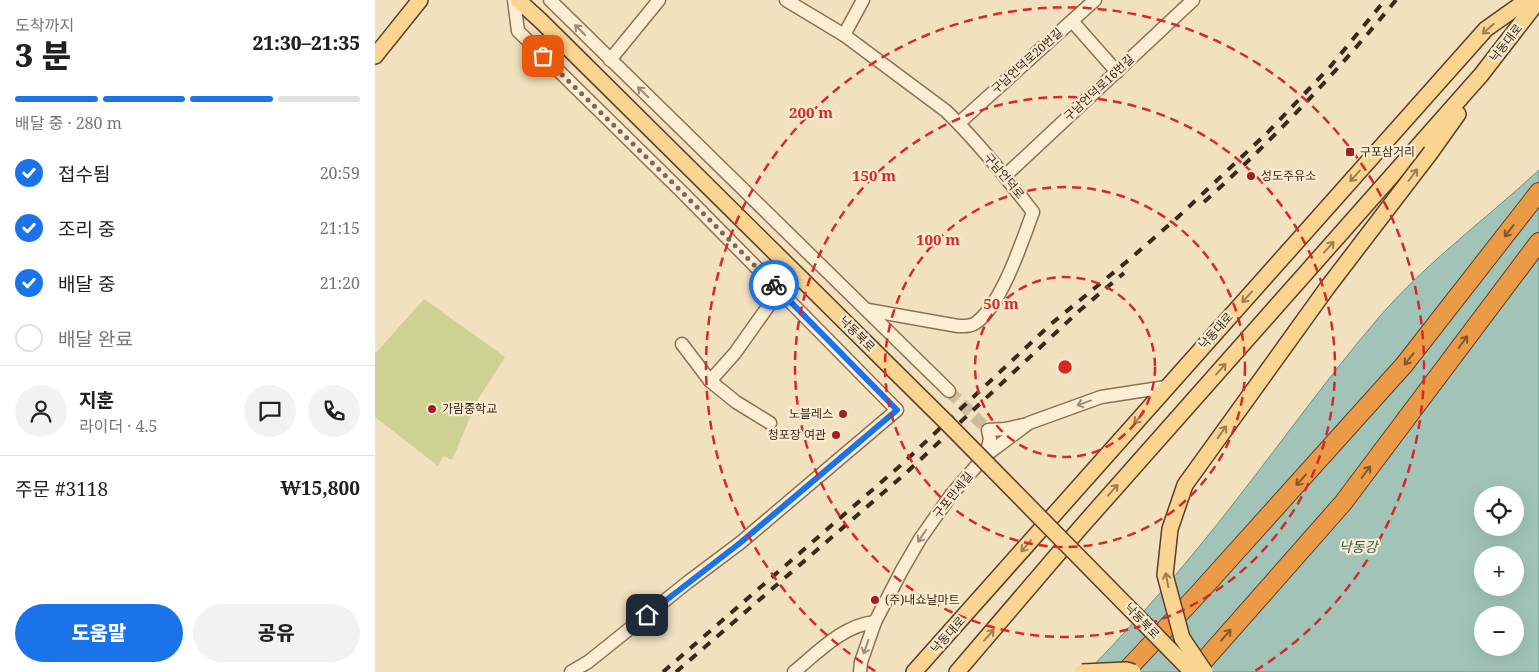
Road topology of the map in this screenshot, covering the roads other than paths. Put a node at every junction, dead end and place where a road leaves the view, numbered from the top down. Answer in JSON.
{"nodes":[{"id":1,"x":421,"y":0,"type":"edge"},
{"id":2,"x":514,"y":0,"type":"edge"},
{"id":3,"x":518,"y":0,"type":"edge"},
{"id":4,"x":550,"y":0,"type":"edge"},
{"id":5,"x":659,"y":0,"type":"edge"},
{"id":6,"x":786,"y":0,"type":"edge"},
{"id":7,"x":863,"y":0,"type":"edge"},
{"id":8,"x":1095,"y":0,"type":"edge"},
{"id":9,"x":1193,"y":0,"type":"edge"},
{"id":10,"x":1527,"y":0,"type":"edge"},
{"id":11,"x":1539,"y":0,"type":"edge"},
{"id":12,"x":1071,"y":22,"type":"junction"},
{"id":13,"x":844,"y":35,"type":"junction"},
{"id":14,"x":375,"y":56,"type":"edge"},
{"id":15,"x":610,"y":60,"type":"junction"},
{"id":16,"x":1117,"y":72,"type":"junction"},
{"id":17,"x":959,"y":123,"type":"junction"},
{"id":18,"x":1005,"y":176,"type":"junction"},
{"id":19,"x":1539,"y":192,"type":"edge"},
{"id":20,"x":1539,"y":242,"type":"edge"},
{"id":21,"x":779,"y":291,"type":"junction"},
{"id":22,"x":868,"y":310,"type":"junction"},
{"id":23,"x":681,"y":344,"type":"dead end"},
{"id":24,"x":710,"y":381,"type":"junction"},
{"id":25,"x":1166,"y":387,"type":"junction"},
{"id":26,"x":949,"y":391,"type":"tunnel mouth"},
{"id":27,"x":770,"y":423,"type":"dead end"},
{"id":28,"x":1029,"y":424,"type":"junction"},
{"id":29,"x":987,"y":455,"type":"junction"},
{"id":30,"x":875,"y":622,"type":"junction"},
{"id":31,"x":571,"y":672,"type":"edge"},
{"id":32,"x":793,"y":672,"type":"edge"},
{"id":33,"x":860,"y":672,"type":"edge"},
{"id":34,"x":914,"y":672,"type":"edge"},
{"id":35,"x":957,"y":672,"type":"edge"},
{"id":36,"x":1082,"y":672,"type":"edge"},
{"id":37,"x":1125,"y":672,"type":"edge"},
{"id":38,"x":1133,"y":672,"type":"edge"},
{"id":39,"x":1193,"y":672,"type":"edge"},
{"id":40,"x":1205,"y":672,"type":"edge"}],
"edges":[{"from":1,"to":14,"type":"main road"},
{"from":2,"to":21,"type":"street"},
{"from":3,"to":39,"type":"main road","name":"낙동북로","bridge":true},
{"from":15,"to":4,"type":"street","one_way":true},
{"from":5,"to":15,"type":"street"},
{"from":6,"to":13,"type":"street","name":"구남언덕로"},
{"from":7,"to":13,"type":"street"},
{"from":8,"to":12,"type":"street","name":"구남언덕로20번길"},
{"from":9,"to":16,"type":"street","name":"구남언덕로16번길"},
{"from":10,"to":25,"type":"main road","name":"낙동대로","one_way":true},
{"from":35,"to":11,"type":"main road","name":"낙동대로","one_way":true},
{"from":40,"to":11,"type":"main road","one_way":true,"bridge":true},
{"from":12,"to":16,"type":"street"},
{"from":12,"to":17,"type":"street","name":"구남언덕로20번길"},
{"from":13,"to":17,"type":"street","name":"구남언덕로"},
{"from":22,"to":15,"type":"street","one_way":true},
{"from":16,"to":18,"type":"street","name":"구남언덕로16번길"},
{"from":17,"to":18,"type":"street","name":"구남언덕로"},
{"from":18,"to":22,"type":"street","name":"구남언덕로"},
{"from":19,"to":37,"type":"highway","one_way":true,"bridge":true},
{"from":39,"to":20,"type":"highway","one_way":true},
{"from":21,"to":24,"type":"street"},
{"from":21,"to":31,"type":"street"},
{"from":22,"to":26,"type":"street"},
{"from":23,"to":24,"type":"street"},
{"from":24,"to":27,"type":"street"},
{"from":25,"to":28,"type":"street","name":"구포만세길","one_way":true},
{"from":25,"to":34,"type":"main road","name":"낙동대로","one_way":true},
{"from":28,"to":29,"type":"street","name":"구포만세길"},
{"from":28,"to":29,"type":"street"},
{"from":29,"to":30,"type":"street","name":"구포만세길","one_way":true},
{"from":30,"to":32,"type":"street"},
{"from":30,"to":33,"type":"street","name":"구포만세길","one_way":true},
{"from":36,"to":38,"type":"main road","bridge":true}]}
